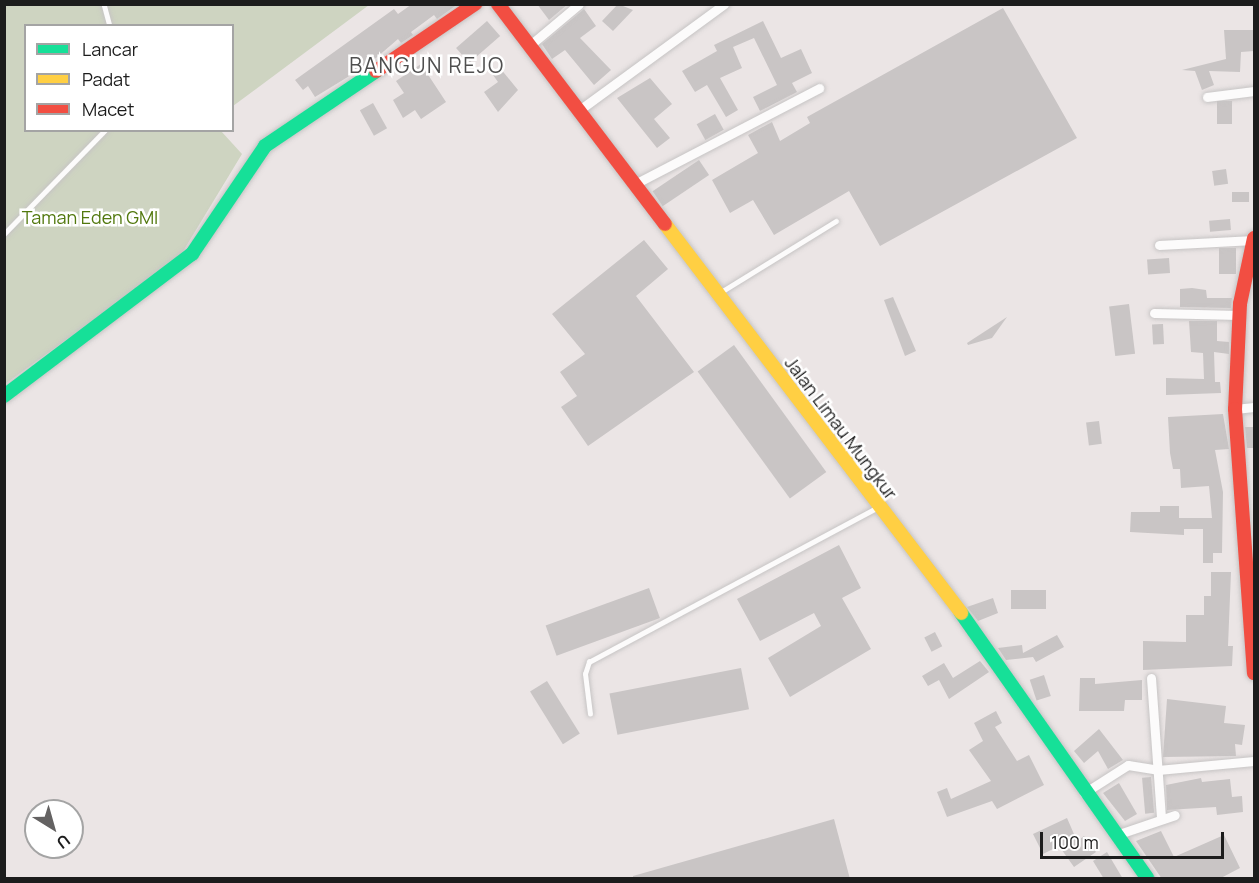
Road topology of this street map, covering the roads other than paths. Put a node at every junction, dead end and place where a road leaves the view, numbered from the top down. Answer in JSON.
{"nodes":[{"id":1,"x":104,"y":4,"type":"edge"},
{"id":2,"x":475,"y":4,"type":"edge"},
{"id":3,"x":498,"y":4,"type":"edge"},
{"id":4,"x":579,"y":4,"type":"edge"},
{"id":5,"x":724,"y":4,"type":"edge"},
{"id":6,"x":109,"y":24,"type":"edge"},
{"id":7,"x":529,"y":46,"type":"junction"},
{"id":8,"x":819,"y":88,"type":"dead end"},
{"id":9,"x":1254,"y":91,"type":"edge"},
{"id":10,"x":1207,"y":97,"type":"dead end"},
{"id":11,"x":578,"y":111,"type":"junction"},
{"id":12,"x":103,"y":132,"type":"edge"},
{"id":13,"x":633,"y":185,"type":"junction"},
{"id":14,"x":836,"y":221,"type":"dead end"},
{"id":15,"x":4,"y":234,"type":"edge"},
{"id":16,"x":1254,"y":239,"type":"edge"},
{"id":17,"x":1159,"y":245,"type":"dead end"},
{"id":18,"x":1250,"y":281,"type":"edge"},
{"id":19,"x":717,"y":294,"type":"junction"},
{"id":20,"x":1154,"y":313,"type":"dead end"},
{"id":21,"x":1239,"y":315,"type":"junction"},
{"id":22,"x":4,"y":396,"type":"edge"},
{"id":23,"x":1254,"y":407,"type":"edge"},
{"id":24,"x":1235,"y":409,"type":"junction"},
{"id":25,"x":878,"y":507,"type":"junction"},
{"id":26,"x":1253,"y":647,"type":"edge"},
{"id":27,"x":1254,"y":673,"type":"edge"},
{"id":28,"x":1151,"y":678,"type":"dead end"},
{"id":29,"x":590,"y":714,"type":"dead end"},
{"id":30,"x":1254,"y":761,"type":"edge"},
{"id":31,"x":1158,"y":770,"type":"junction"},
{"id":32,"x":1084,"y":794,"type":"junction"},
{"id":33,"x":1175,"y":815,"type":"dead end"},
{"id":34,"x":1161,"y":816,"type":"junction"},
{"id":35,"x":1116,"y":835,"type":"junction"},
{"id":36,"x":1147,"y":879,"type":"edge"}],
"edges":[{"from":1,"to":6,"type":"lane"},
{"from":2,"to":22,"type":"street"},
{"from":3,"to":7,"type":"street","name":"Jalan Limau Mungkur"},
{"from":4,"to":7,"type":"street"},
{"from":5,"to":11,"type":"street"},
{"from":7,"to":11,"type":"street","name":"Jalan Limau Mungkur"},
{"from":8,"to":13,"type":"street"},
{"from":9,"to":10,"type":"street"},
{"from":11,"to":13,"type":"street","name":"Jalan Limau Mungkur"},
{"from":12,"to":15,"type":"lane"},
{"from":13,"to":19,"type":"street","name":"Jalan Limau Mungkur"},
{"from":14,"to":19,"type":"lane"},
{"from":16,"to":17,"type":"street"},
{"from":16,"to":18,"type":"street"},
{"from":18,"to":21,"type":"street"},
{"from":19,"to":25,"type":"street","name":"Jalan Limau Mungkur"},
{"from":20,"to":21,"type":"street"},
{"from":21,"to":24,"type":"street"},
{"from":23,"to":24,"type":"street"},
{"from":24,"to":26,"type":"street"},
{"from":25,"to":29,"type":"lane"},
{"from":25,"to":32,"type":"street","name":"Jalan Limau Mungkur"},
{"from":26,"to":27,"type":"street"},
{"from":28,"to":31,"type":"street"},
{"from":30,"to":31,"type":"street"},
{"from":31,"to":32,"type":"street"},
{"from":31,"to":34,"type":"street"},
{"from":32,"to":35,"type":"street","name":"Jalan Limau Mungkur"},
{"from":33,"to":34,"type":"street"},
{"from":34,"to":35,"type":"street"},
{"from":35,"to":36,"type":"street","name":"Jalan Limau Mungkur"}]}
